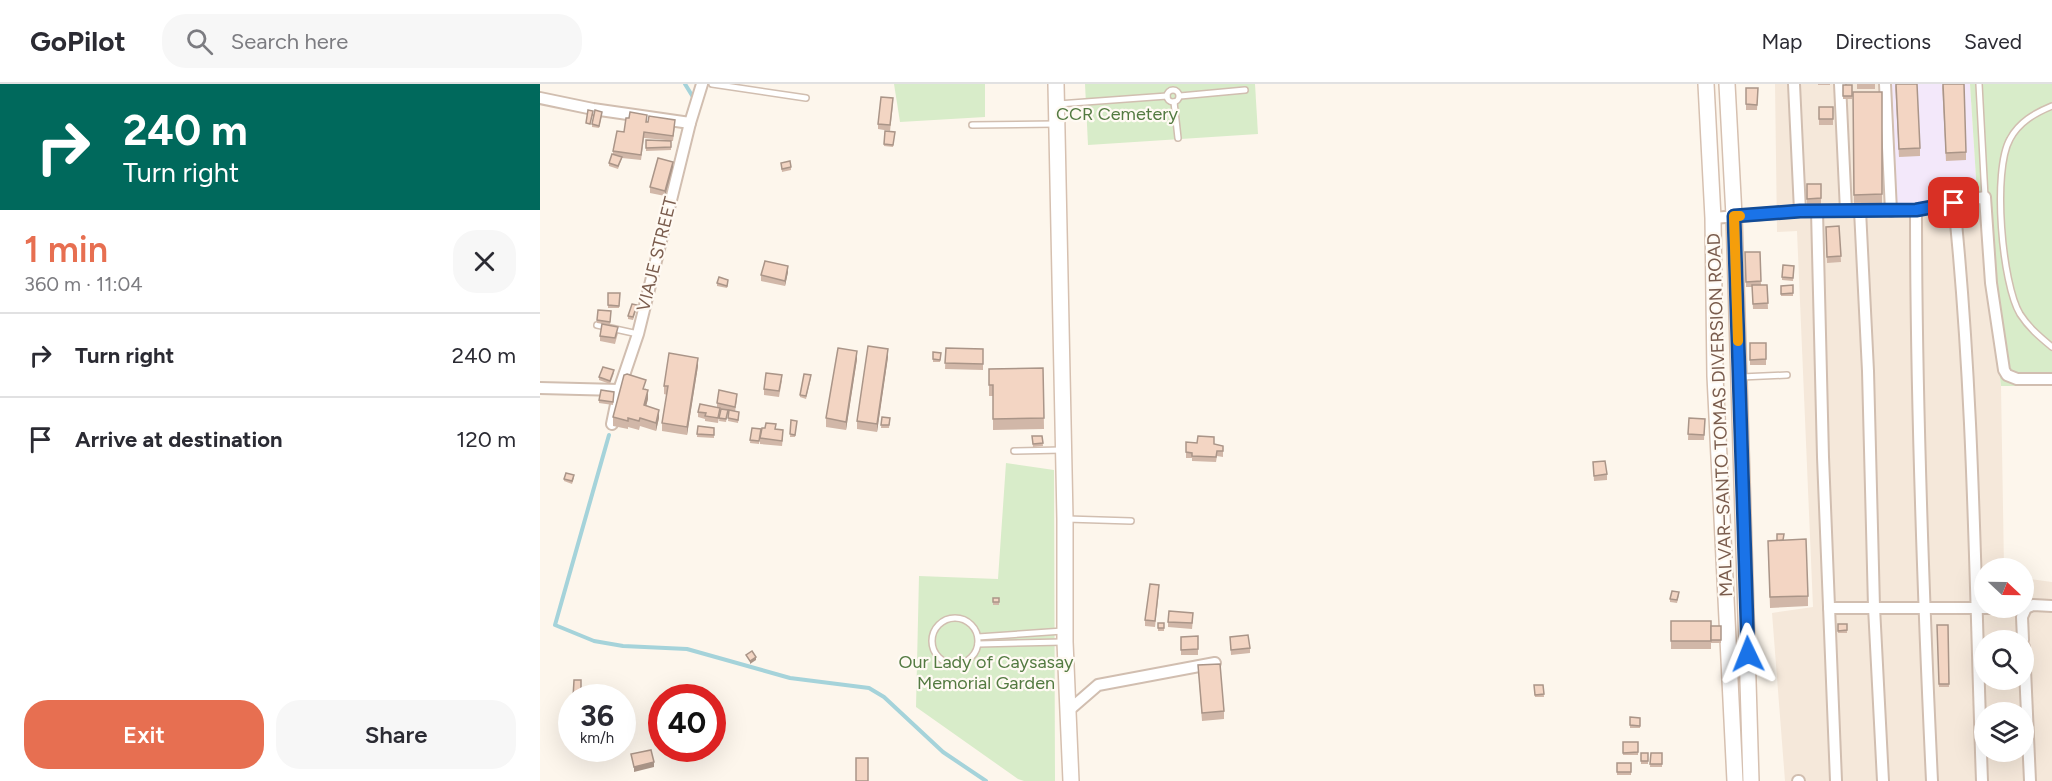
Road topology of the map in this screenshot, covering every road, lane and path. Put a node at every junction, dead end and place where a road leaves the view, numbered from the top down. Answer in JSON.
{"nodes":[{"id":1,"x":702,"y":84,"type":"edge"},
{"id":2,"x":712,"y":84,"type":"edge"},
{"id":3,"x":1056,"y":84,"type":"edge"},
{"id":4,"x":1707,"y":84,"type":"edge"},
{"id":5,"x":1727,"y":84,"type":"edge"},
{"id":6,"x":1794,"y":84,"type":"edge"},
{"id":7,"x":1840,"y":84,"type":"edge"},
{"id":8,"x":1886,"y":84,"type":"edge"},
{"id":9,"x":1979,"y":84,"type":"edge"},
{"id":10,"x":1173,"y":87,"type":"edge"},
{"id":11,"x":1245,"y":90,"type":"dead end"},
{"id":12,"x":1167,"y":96,"type":"junction"},
{"id":13,"x":1180,"y":96,"type":"junction"},
{"id":14,"x":540,"y":98,"type":"edge"},
{"id":15,"x":806,"y":98,"type":"dead end"},
{"id":16,"x":1174,"y":102,"type":"junction"},
{"id":17,"x":1056,"y":104,"type":"junction"},
{"id":18,"x":2052,"y":106,"type":"edge"},
{"id":19,"x":690,"y":123,"type":"junction"},
{"id":20,"x":1058,"y":124,"type":"junction"},
{"id":21,"x":972,"y":125,"type":"dead end"},
{"id":22,"x":1178,"y":138,"type":"dead end"},
{"id":23,"x":1985,"y":197,"type":"junction"},
{"id":24,"x":1954,"y":203,"type":"junction"},
{"id":25,"x":1860,"y":210,"type":"junction"},
{"id":26,"x":1916,"y":210,"type":"junction"},
{"id":27,"x":1800,"y":211,"type":"junction"},
{"id":28,"x":1817,"y":211,"type":"junction"},
{"id":29,"x":1846,"y":211,"type":"junction"},
{"id":30,"x":1891,"y":211,"type":"junction"},
{"id":31,"x":1734,"y":216,"type":"junction"},
{"id":32,"x":1713,"y":218,"type":"junction"},
{"id":33,"x":597,"y":325,"type":"edge"},
{"id":34,"x":638,"y":334,"type":"junction"},
{"id":35,"x":2052,"y":347,"type":"edge"},
{"id":36,"x":1787,"y":375,"type":"dead end"},
{"id":37,"x":1739,"y":377,"type":"junction"},
{"id":38,"x":2052,"y":379,"type":"edge"},
{"id":39,"x":540,"y":388,"type":"edge"},
{"id":40,"x":619,"y":390,"type":"junction"},
{"id":41,"x":612,"y":424,"type":"edge"},
{"id":42,"x":1064,"y":450,"type":"junction"},
{"id":43,"x":1014,"y":451,"type":"dead end"},
{"id":44,"x":1065,"y":519,"type":"junction"},
{"id":45,"x":1131,"y":521,"type":"dead end"},
{"id":46,"x":1974,"y":579,"type":"edge"},
{"id":47,"x":2034,"y":605,"type":"edge"},
{"id":48,"x":2052,"y":606,"type":"edge"},
{"id":49,"x":1874,"y":607,"type":"junction"},
{"id":50,"x":1829,"y":608,"type":"junction"},
{"id":51,"x":1924,"y":608,"type":"junction"},
{"id":52,"x":1974,"y":608,"type":"edge"},
{"id":53,"x":1975,"y":618,"type":"edge"},
{"id":54,"x":1065,"y":636,"type":"junction"},
{"id":55,"x":978,"y":641,"type":"junction"},
{"id":56,"x":1215,"y":663,"type":"edge"},
{"id":57,"x":2026,"y":690,"type":"edge"},
{"id":58,"x":1068,"y":711,"type":"junction"},
{"id":59,"x":1071,"y":781,"type":"edge"},
{"id":60,"x":1735,"y":781,"type":"edge"},
{"id":61,"x":1751,"y":781,"type":"edge"},
{"id":62,"x":1836,"y":781,"type":"edge"},
{"id":63,"x":1883,"y":781,"type":"edge"},
{"id":64,"x":1932,"y":781,"type":"edge"},
{"id":65,"x":1982,"y":781,"type":"edge"},
{"id":66,"x":2030,"y":781,"type":"edge"}],
"edges":[{"from":1,"to":19,"type":"street","name":"VIAJE STREET"},
{"from":2,"to":15,"type":"lane"},
{"from":3,"to":17,"type":"street"},
{"from":4,"to":32,"type":"street","name":"MALVAR–SANTO TOMAS DIVERSION ROAD"},
{"from":5,"to":31,"type":"street","name":"MALVAR–SANTO TOMAS DIVERSION ROAD"},
{"from":6,"to":27,"type":"street"},
{"from":7,"to":29,"type":"street"},
{"from":8,"to":30,"type":"street"},
{"from":9,"to":23,"type":"lane"},
{"from":10,"to":12,"type":"lane"},
{"from":10,"to":13,"type":"lane"},
{"from":11,"to":13,"type":"lane"},
{"from":12,"to":16,"type":"lane"},
{"from":12,"to":17,"type":"lane"},
{"from":13,"to":16,"type":"lane"},
{"from":14,"to":19,"type":"street"},
{"from":16,"to":22,"type":"lane"},
{"from":17,"to":20,"type":"street"},
{"from":18,"to":35,"type":"lane"},
{"from":19,"to":34,"type":"street","name":"VIAJE STREET"},
{"from":20,"to":21,"type":"lane"},
{"from":20,"to":42,"type":"street"},
{"from":23,"to":24,"type":"street"},
{"from":23,"to":38,"type":"street"},
{"from":24,"to":26,"type":"street"},
{"from":24,"to":46,"type":"street"},
{"from":25,"to":29,"type":"street"},
{"from":25,"to":30,"type":"street"},
{"from":25,"to":49,"type":"street"},
{"from":26,"to":30,"type":"street"},
{"from":26,"to":51,"type":"street"},
{"from":27,"to":28,"type":"street"},
{"from":27,"to":31,"type":"street"},
{"from":28,"to":29,"type":"street"},
{"from":28,"to":50,"type":"street"},
{"from":31,"to":32,"type":"street"},
{"from":31,"to":37,"type":"street","name":"MALVAR–SANTO TOMAS DIVERSION ROAD"},
{"from":32,"to":60,"type":"street","name":"MALVAR–SANTO TOMAS DIVERSION ROAD"},
{"from":33,"to":34,"type":"lane"},
{"from":34,"to":40,"type":"street","name":"VIAJE STREET"},
{"from":36,"to":37,"type":"lane"},
{"from":37,"to":61,"type":"street","name":"MALVAR–SANTO TOMAS DIVERSION ROAD"},
{"from":39,"to":40,"type":"street"},
{"from":40,"to":41,"type":"street","name":"VIAJE STREET"},
{"from":42,"to":43,"type":"lane"},
{"from":42,"to":44,"type":"street"},
{"from":44,"to":45,"type":"lane"},
{"from":44,"to":54,"type":"street"},
{"from":47,"to":48,"type":"street"},
{"from":49,"to":50,"type":"street"},
{"from":49,"to":51,"type":"street"},
{"from":49,"to":63,"type":"street"},
{"from":50,"to":62,"type":"street"},
{"from":51,"to":52,"type":"street"},
{"from":51,"to":64,"type":"street"},
{"from":53,"to":65,"type":"street"},
{"from":54,"to":55,"type":"lane"},
{"from":54,"to":55,"type":"lane"},
{"from":54,"to":58,"type":"street"},
{"from":55,"to":55,"type":"lane"},
{"from":56,"to":58,"type":"street"},
{"from":57,"to":66,"type":"street"},
{"from":58,"to":59,"type":"street"}]}
